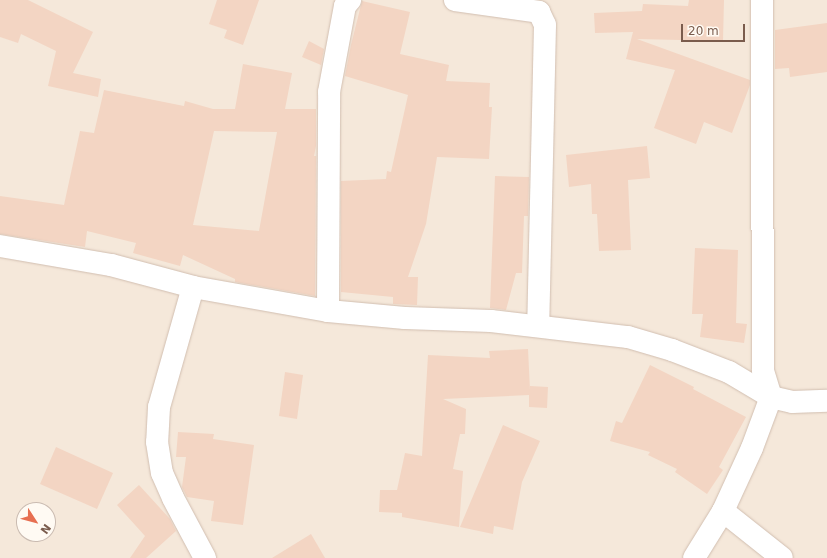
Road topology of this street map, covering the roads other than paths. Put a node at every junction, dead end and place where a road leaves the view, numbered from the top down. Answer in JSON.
{"nodes":[{"id":1,"x":350,"y":0,"type":"edge"},
{"id":2,"x":455,"y":0,"type":"edge"},
{"id":3,"x":762,"y":0,"type":"edge"},
{"id":4,"x":0,"y":246,"type":"edge"},
{"id":5,"x":193,"y":287,"type":"junction"},
{"id":6,"x":328,"y":311,"type":"junction"},
{"id":7,"x":538,"y":326,"type":"junction"},
{"id":8,"x":771,"y":397,"type":"junction"},
{"id":9,"x":827,"y":401,"type":"edge"},
{"id":10,"x":723,"y":511,"type":"junction"},
{"id":11,"x":205,"y":558,"type":"edge"},
{"id":12,"x":694,"y":558,"type":"edge"},
{"id":13,"x":782,"y":558,"type":"edge"}],
"edges":[{"from":1,"to":6,"type":"street"},
{"from":2,"to":7,"type":"street"},
{"from":3,"to":8,"type":"street"},
{"from":4,"to":5,"type":"street"},
{"from":5,"to":6,"type":"street"},
{"from":5,"to":11,"type":"street"},
{"from":6,"to":7,"type":"street"},
{"from":7,"to":8,"type":"street"},
{"from":8,"to":9,"type":"street"},
{"from":8,"to":10,"type":"street"},
{"from":10,"to":12,"type":"street"},
{"from":10,"to":13,"type":"street"}]}
